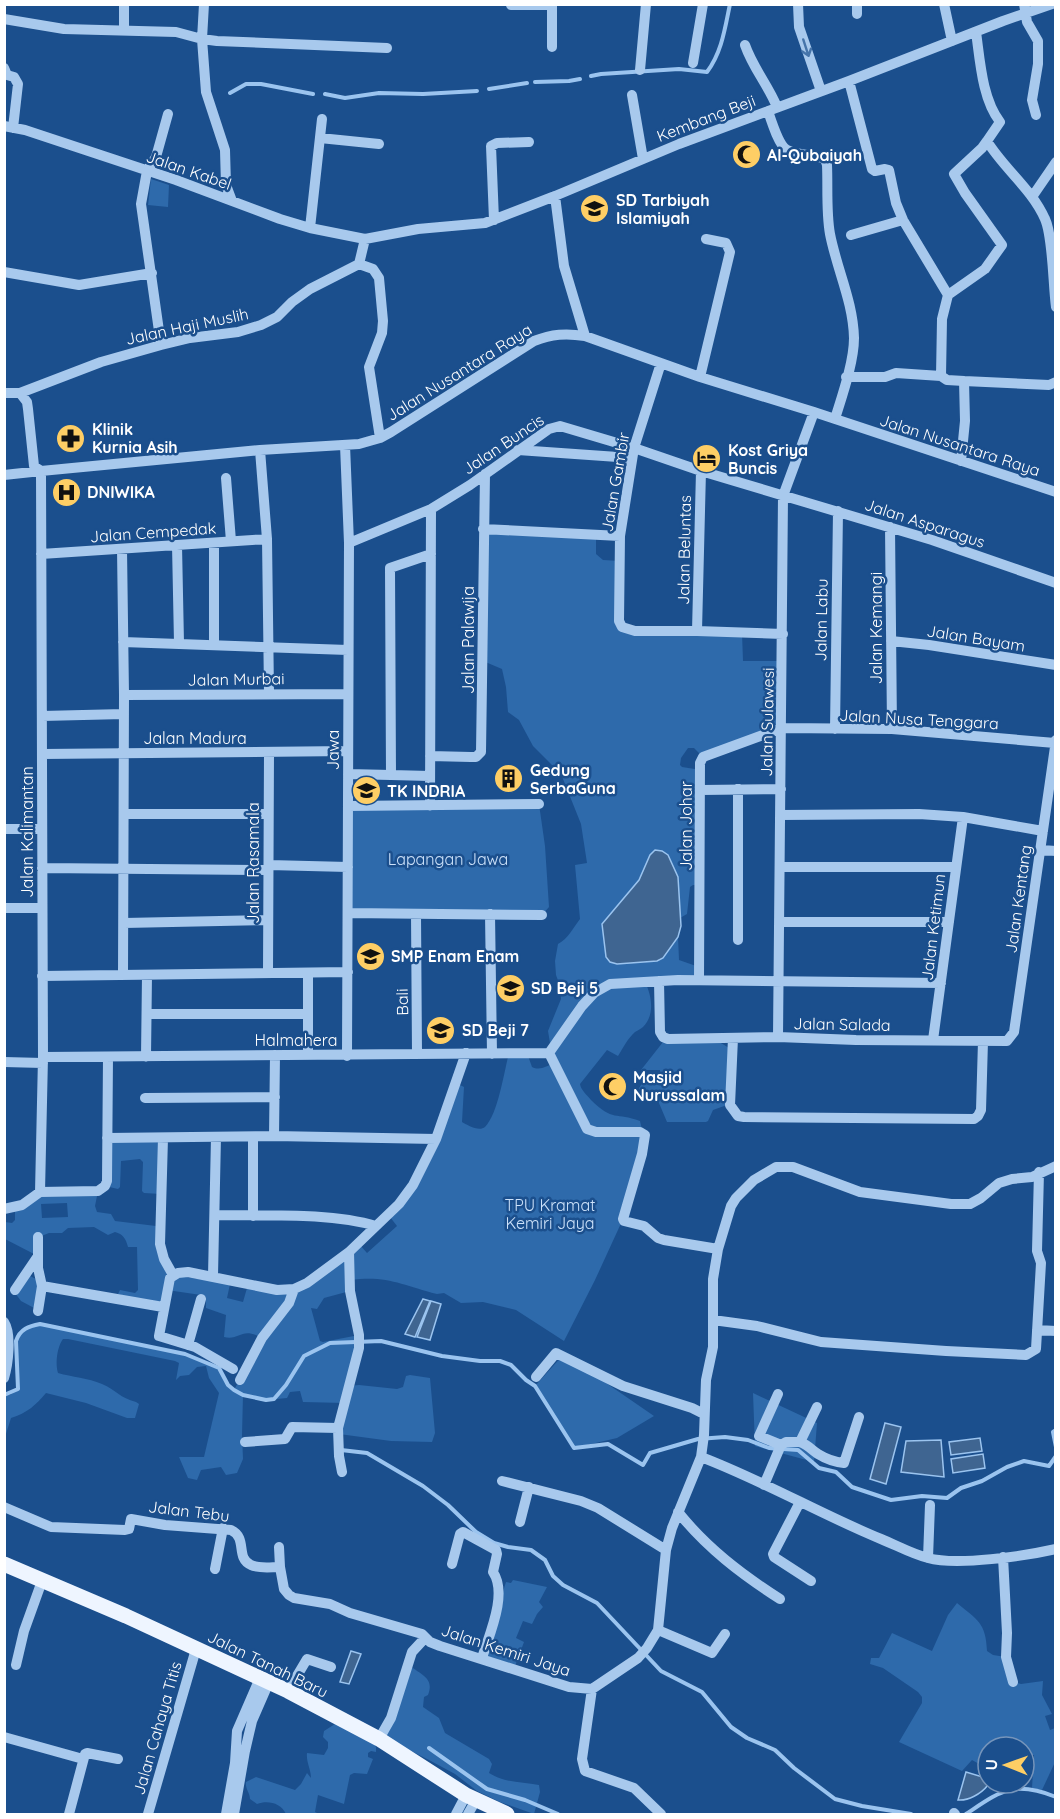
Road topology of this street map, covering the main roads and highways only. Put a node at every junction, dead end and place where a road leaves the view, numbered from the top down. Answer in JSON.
{"nodes":[{"id":1,"x":4,"y":1564,"type":"edge"},
{"id":2,"x":507,"y":1815,"type":"edge"}],
"edges":[{"from":1,"to":2,"type":"main road","name":"Jalan Tanah Baru"}]}
